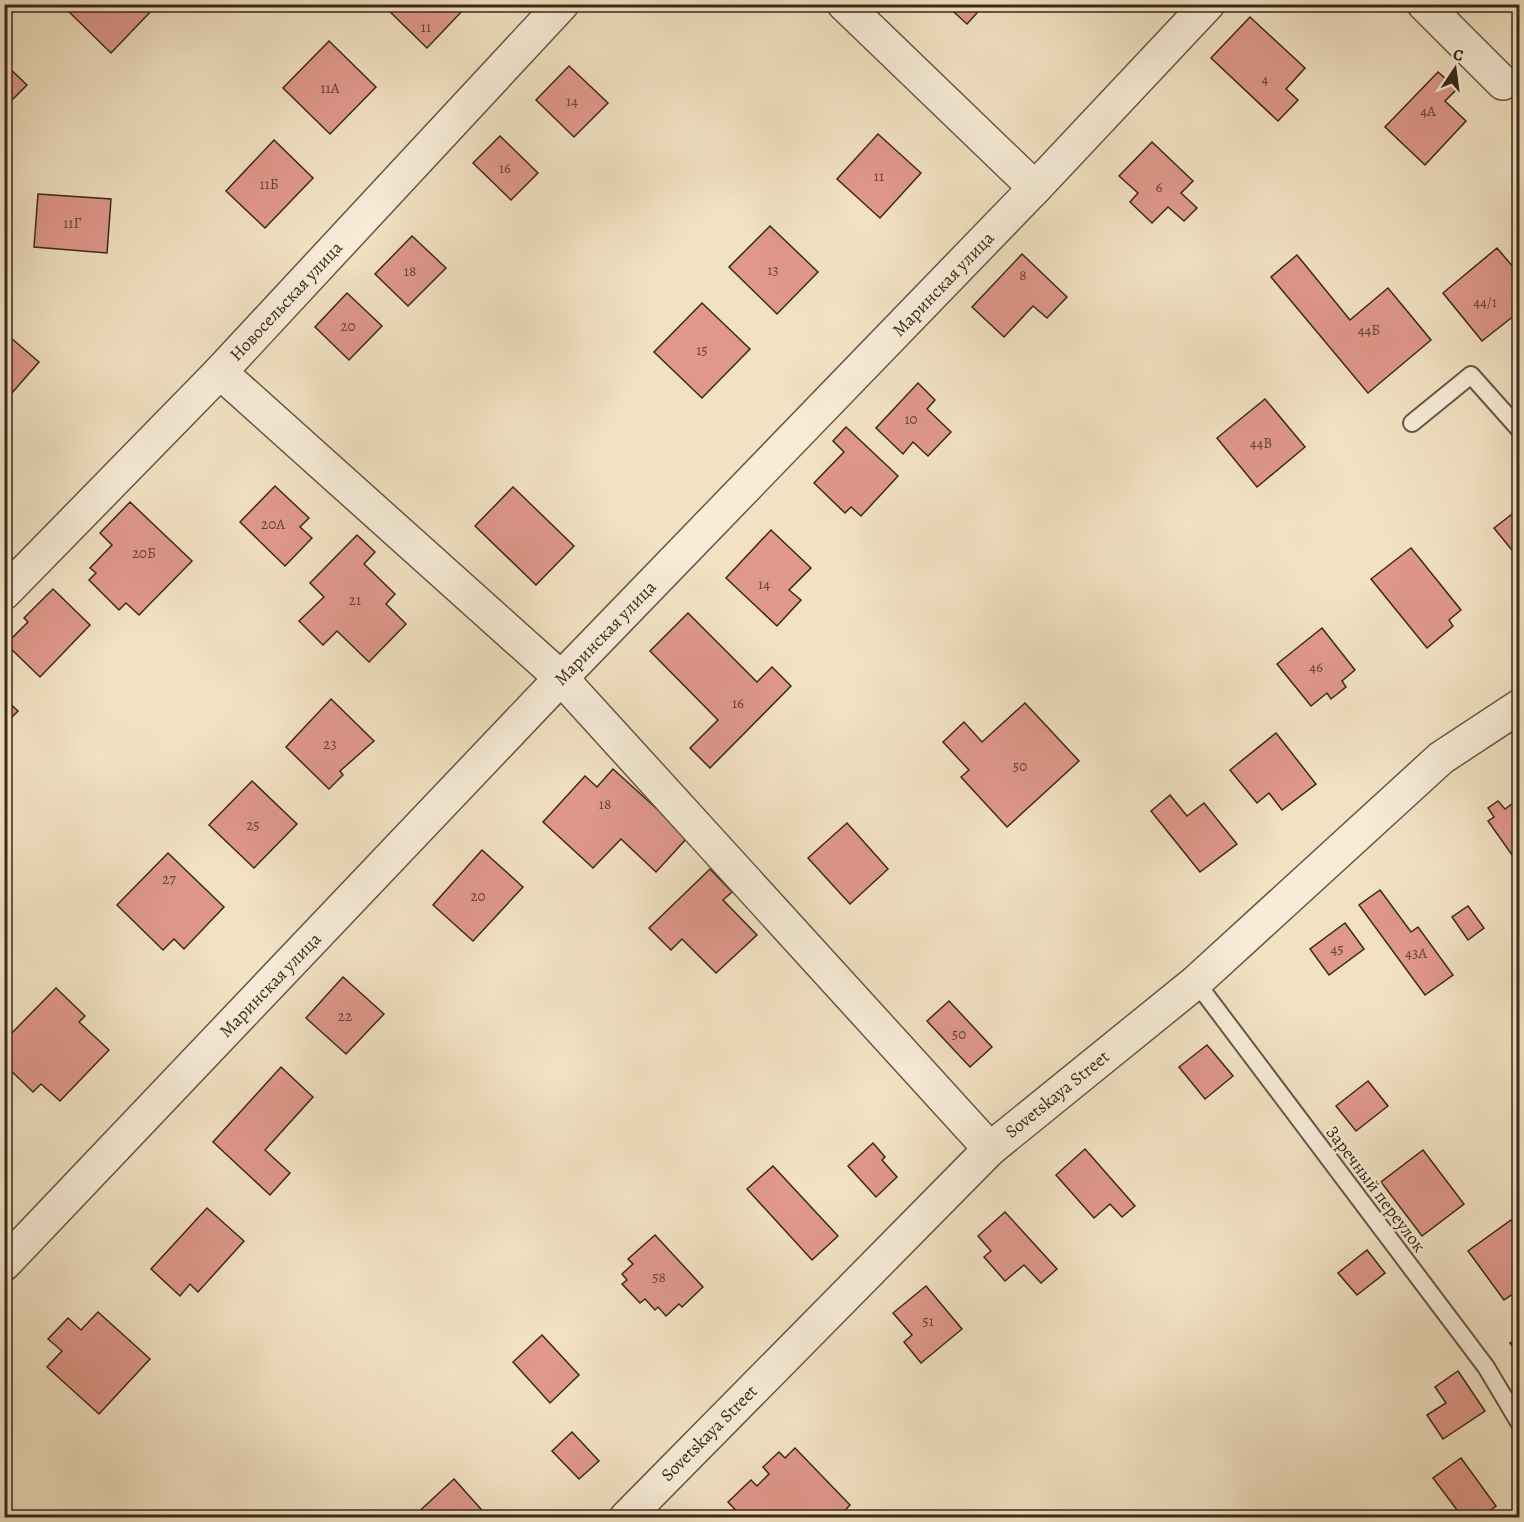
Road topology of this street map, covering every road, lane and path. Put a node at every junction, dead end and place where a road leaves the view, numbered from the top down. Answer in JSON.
{"nodes":[{"id":1,"x":562,"y":4,"type":"edge"},
{"id":2,"x":844,"y":4,"type":"edge"},
{"id":3,"x":1208,"y":4,"type":"edge"},
{"id":4,"x":1424,"y":4,"type":"edge"},
{"id":5,"x":1503,"y":83,"type":"dead end"},
{"id":6,"x":1035,"y":188,"type":"junction"},
{"id":7,"x":220,"y":372,"type":"junction"},
{"id":8,"x":1412,"y":423,"type":"dead end"},
{"id":9,"x":1520,"y":430,"type":"edge"},
{"id":10,"x":4,"y":593,"type":"edge"},
{"id":11,"x":561,"y":678,"type":"junction"},
{"id":12,"x":1520,"y":706,"type":"edge"},
{"id":13,"x":1196,"y":981,"type":"junction"},
{"id":14,"x":990,"y":1149,"type":"junction"},
{"id":15,"x":4,"y":1264,"type":"edge"},
{"id":16,"x":1520,"y":1424,"type":"edge"},
{"id":17,"x":626,"y":1518,"type":"edge"}],
"edges":[{"from":1,"to":7,"type":"street","name":"Новосельская улица"},
{"from":2,"to":6,"type":"street"},
{"from":3,"to":6,"type":"street","name":"Маринская улица"},
{"from":4,"to":5,"type":"street"},
{"from":6,"to":11,"type":"street","name":"Маринская улица"},
{"from":7,"to":10,"type":"street","name":"Новосельская улица"},
{"from":7,"to":11,"type":"street"},
{"from":8,"to":9,"type":"lane"},
{"from":11,"to":14,"type":"street"},
{"from":11,"to":15,"type":"street","name":"Маринская улица"},
{"from":12,"to":13,"type":"street","name":"Sovetskaya Street"},
{"from":13,"to":14,"type":"street","name":"Sovetskaya Street"},
{"from":13,"to":16,"type":"lane","name":"Заречный переулок"},
{"from":14,"to":17,"type":"street","name":"Sovetskaya Street"}]}
